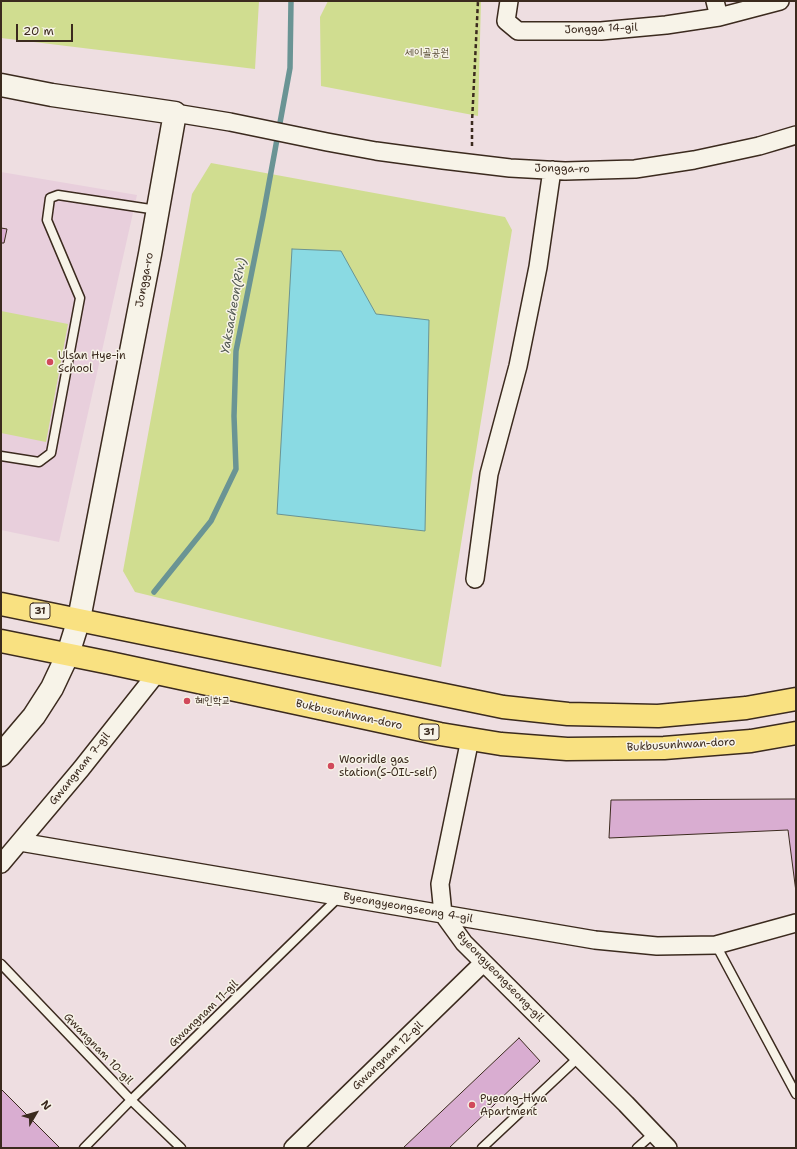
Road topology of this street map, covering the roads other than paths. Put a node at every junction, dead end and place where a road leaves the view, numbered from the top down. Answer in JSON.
{"nodes":[{"id":1,"x":509,"y":1,"type":"edge"},
{"id":2,"x":780,"y":1,"type":"edge"},
{"id":3,"x":717,"y":9,"type":"edge"},
{"id":4,"x":1,"y":85,"type":"edge"},
{"id":5,"x":175,"y":113,"type":"junction"},
{"id":6,"x":796,"y":135,"type":"edge"},
{"id":7,"x":552,"y":170,"type":"junction"},
{"id":8,"x":157,"y":210,"type":"junction"},
{"id":9,"x":1,"y":456,"type":"edge"},
{"id":10,"x":475,"y":579,"type":"dead end"},
{"id":11,"x":1,"y":604,"type":"edge"},
{"id":12,"x":78,"y":619,"type":"junction"},
{"id":13,"x":1,"y":641,"type":"edge"},
{"id":14,"x":68,"y":654,"type":"junction"},
{"id":15,"x":157,"y":673,"type":"junction"},
{"id":16,"x":796,"y":699,"type":"edge"},
{"id":17,"x":796,"y":733,"type":"edge"},
{"id":18,"x":470,"y":739,"type":"junction"},
{"id":19,"x":1,"y":755,"type":"edge"},
{"id":20,"x":20,"y":842,"type":"junction"},
{"id":21,"x":1,"y":864,"type":"edge"},
{"id":22,"x":340,"y":896,"type":"junction"},
{"id":23,"x":443,"y":914,"type":"junction"},
{"id":24,"x":796,"y":922,"type":"edge"},
{"id":25,"x":716,"y":944,"type":"junction"},
{"id":26,"x":483,"y":963,"type":"junction"},
{"id":27,"x":1,"y":964,"type":"edge"},
{"id":28,"x":579,"y":1057,"type":"junction"},
{"id":29,"x":796,"y":1094,"type":"edge"},
{"id":30,"x":131,"y":1100,"type":"junction"},
{"id":31,"x":654,"y":1133,"type":"junction"},
{"id":32,"x":84,"y":1148,"type":"edge"},
{"id":33,"x":181,"y":1148,"type":"edge"},
{"id":34,"x":293,"y":1148,"type":"edge"},
{"id":35,"x":482,"y":1148,"type":"edge"},
{"id":36,"x":637,"y":1148,"type":"edge"},
{"id":37,"x":668,"y":1148,"type":"edge"}],
"edges":[{"from":1,"to":3,"type":"street","name":"Jongga 14-gil"},
{"from":2,"to":3,"type":"street","name":"Jongga 14-gil"},
{"from":4,"to":5,"type":"street"},
{"from":5,"to":7,"type":"street","name":"Jongga-ro"},
{"from":5,"to":8,"type":"street","name":"Jongga-ro"},
{"from":6,"to":7,"type":"street","name":"Jongga-ro"},
{"from":7,"to":10,"type":"street"},
{"from":8,"to":9,"type":"lane"},
{"from":8,"to":12,"type":"street","name":"Jongga-ro"},
{"from":11,"to":12,"type":"main road","number":"31"},
{"from":12,"to":14,"type":"street","name":"Jongga-ro"},
{"from":12,"to":16,"type":"main road","number":"31"},
{"from":13,"to":14,"type":"main road","name":"Bukbusunhwan-doro","number":"31"},
{"from":14,"to":15,"type":"main road","name":"Bukbusunhwan-doro","number":"31"},
{"from":14,"to":19,"type":"street","name":"Jongga-ro"},
{"from":15,"to":18,"type":"main road","name":"Bukbusunhwan-doro","number":"31"},
{"from":15,"to":20,"type":"street","name":"Gwangnam 7-gil"},
{"from":17,"to":18,"type":"main road","name":"Bukbusunhwan-doro","number":"31"},
{"from":18,"to":23,"type":"street"},
{"from":20,"to":21,"type":"street","name":"Gwangnam 7-gil"},
{"from":20,"to":22,"type":"street","name":"Byeongyeongseong 4-gil"},
{"from":22,"to":23,"type":"street","name":"Byeongyeongseong 4-gil"},
{"from":22,"to":30,"type":"lane","name":"Gwangnam 11-gil"},
{"from":23,"to":25,"type":"street","name":"Byeongyeongseong 4-gil"},
{"from":23,"to":26,"type":"street","name":"Byeongyeongseong-gil"},
{"from":24,"to":25,"type":"street","name":"Byeongyeongseong 4-gil"},
{"from":25,"to":29,"type":"lane"},
{"from":26,"to":28,"type":"street","name":"Byeongyeongseong-gil"},
{"from":26,"to":34,"type":"street","name":"Gwangnam 12-gil"},
{"from":27,"to":30,"type":"lane","name":"Gwangnam 10-gil"},
{"from":28,"to":31,"type":"street","name":"Byeongyeongseong-gil"},
{"from":28,"to":35,"type":"lane"},
{"from":30,"to":32,"type":"lane","name":"Gwangnam 11-gil"},
{"from":30,"to":33,"type":"lane","name":"Gwangnam 10-gil"},
{"from":31,"to":36,"type":"lane"},
{"from":31,"to":37,"type":"street","name":"Byeongyeongseong-gil"}]}
